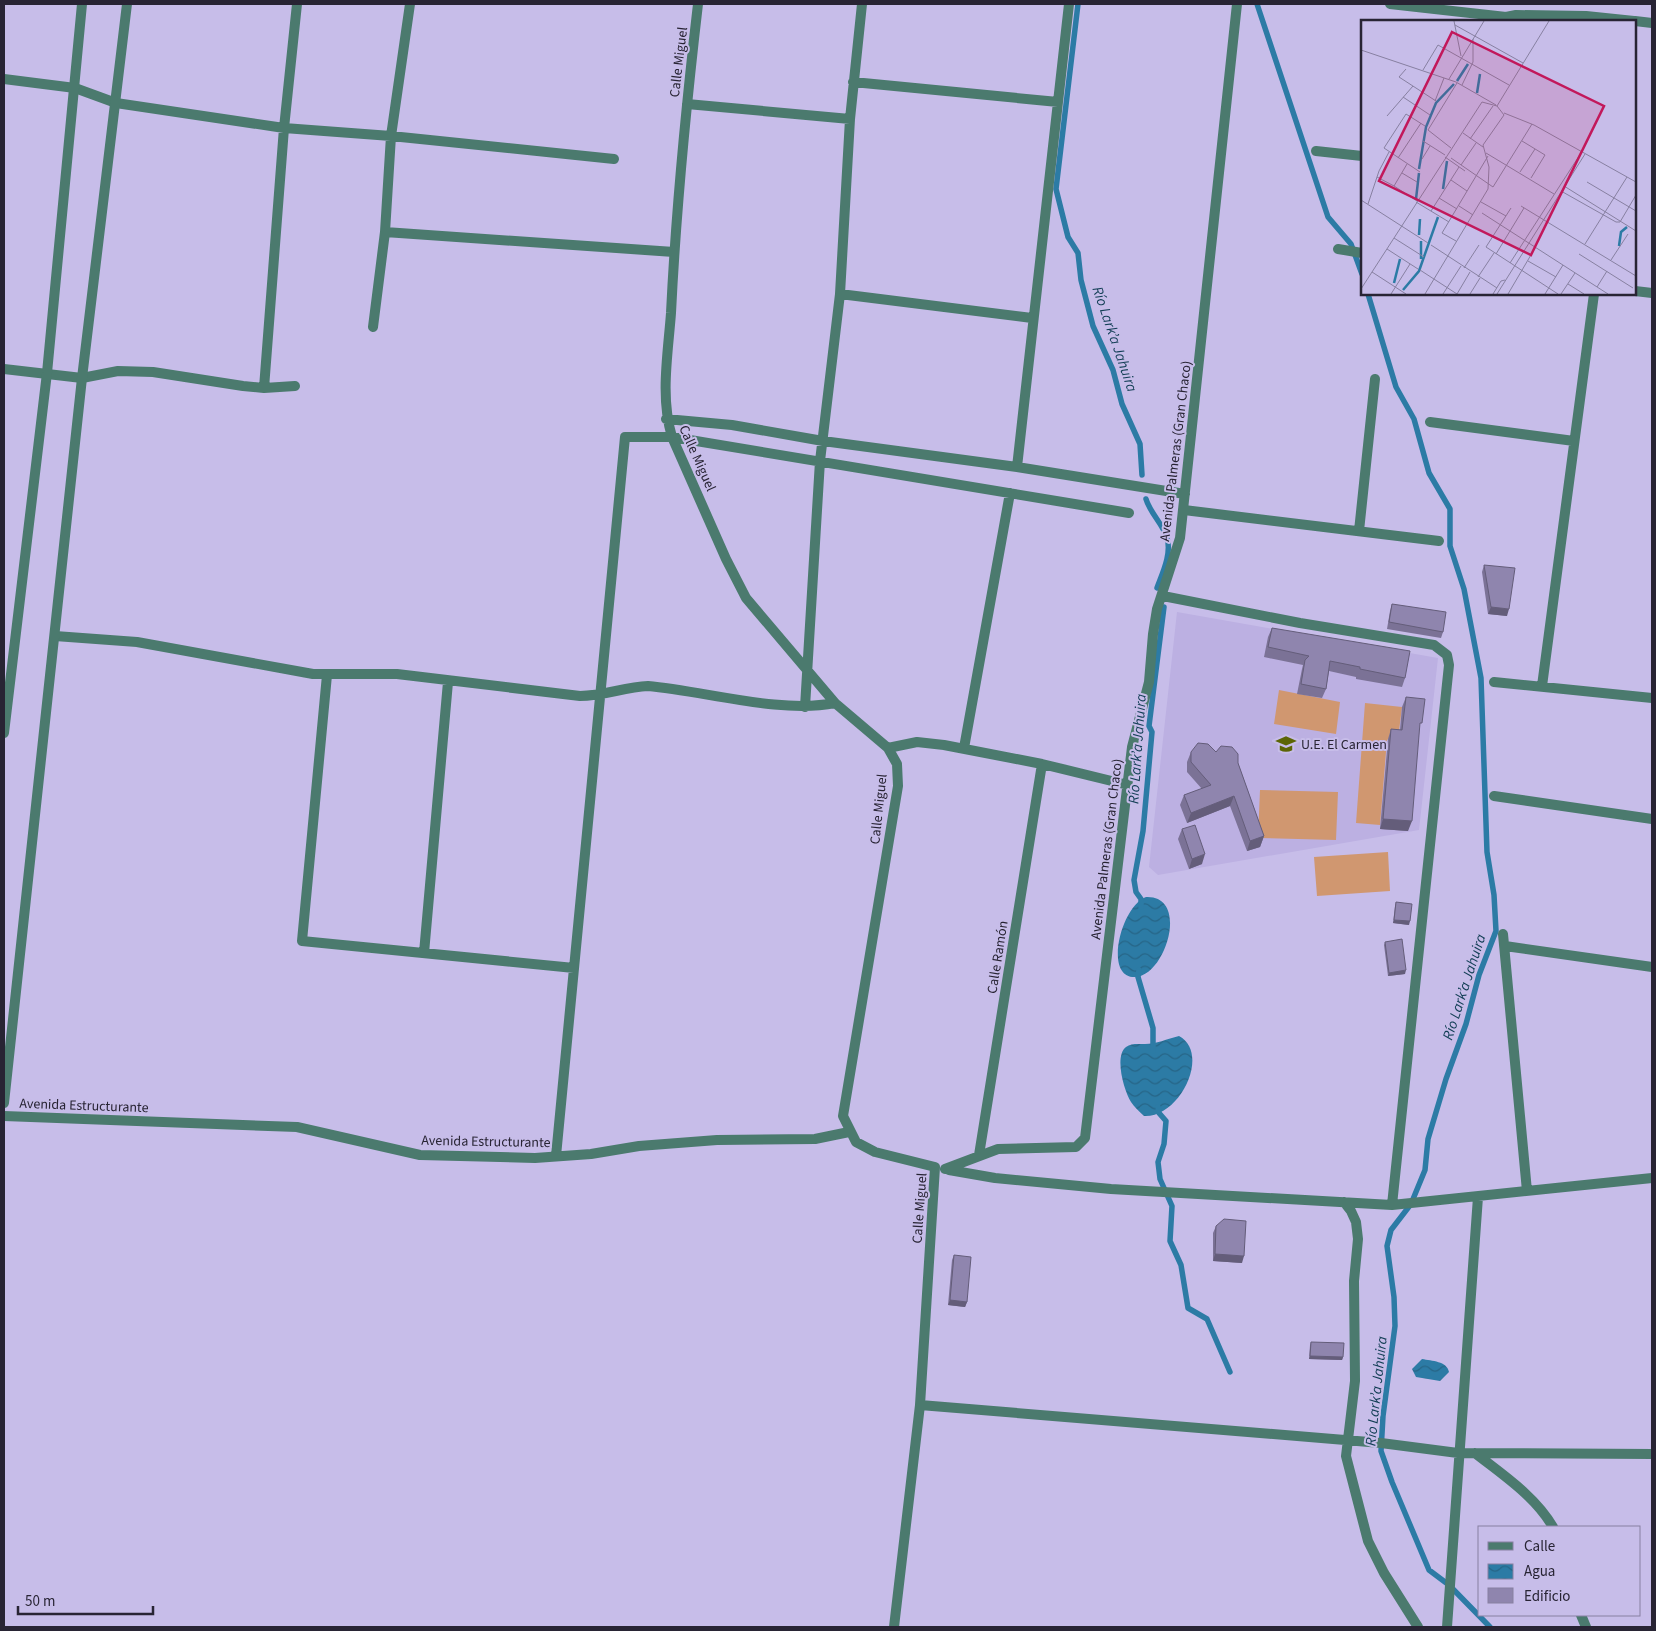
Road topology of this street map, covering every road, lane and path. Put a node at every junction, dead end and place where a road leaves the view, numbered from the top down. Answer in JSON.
{"nodes":[{"id":1,"x":82,"y":4,"type":"edge"},
{"id":2,"x":127,"y":4,"type":"edge"},
{"id":3,"x":297,"y":4,"type":"edge"},
{"id":4,"x":410,"y":4,"type":"edge"},
{"id":5,"x":698,"y":4,"type":"edge"},
{"id":6,"x":862,"y":4,"type":"edge"},
{"id":7,"x":1069,"y":4,"type":"edge"},
{"id":8,"x":1237,"y":4,"type":"edge"},
{"id":9,"x":1390,"y":4,"type":"edge"},
{"id":10,"x":1506,"y":19,"type":"edge"},
{"id":11,"x":1624,"y":20,"type":"edge"},
{"id":12,"x":1636,"y":21,"type":"edge"},
{"id":13,"x":1652,"y":23,"type":"edge"},
{"id":14,"x":4,"y":79,"type":"edge"},
{"id":15,"x":853,"y":82,"type":"junction"},
{"id":16,"x":75,"y":88,"type":"junction"},
{"id":17,"x":1058,"y":102,"type":"junction"},
{"id":18,"x":116,"y":103,"type":"junction"},
{"id":19,"x":687,"y":104,"type":"junction"},
{"id":20,"x":850,"y":120,"type":"junction"},
{"id":21,"x":284,"y":128,"type":"junction"},
{"id":22,"x":391,"y":136,"type":"junction"},
{"id":23,"x":1316,"y":150,"type":"dead end"},
{"id":24,"x":1361,"y":156,"type":"edge"},
{"id":25,"x":614,"y":159,"type":"dead end"},
{"id":26,"x":385,"y":232,"type":"junction"},
{"id":27,"x":1338,"y":250,"type":"dead end"},
{"id":28,"x":674,"y":252,"type":"junction"},
{"id":29,"x":1361,"y":253,"type":"edge"},
{"id":30,"x":1636,"y":291,"type":"edge"},
{"id":31,"x":1652,"y":293,"type":"edge"},
{"id":32,"x":840,"y":294,"type":"junction"},
{"id":33,"x":1594,"y":295,"type":"edge"},
{"id":34,"x":1032,"y":318,"type":"junction"},
{"id":35,"x":373,"y":328,"type":"dead end"},
{"id":36,"x":4,"y":369,"type":"edge"},
{"id":37,"x":47,"y":372,"type":"junction"},
{"id":38,"x":82,"y":378,"type":"junction"},
{"id":39,"x":1375,"y":379,"type":"dead end"},
{"id":40,"x":295,"y":386,"type":"dead end"},
{"id":41,"x":264,"y":388,"type":"junction"},
{"id":42,"x":666,"y":419,"type":"junction"},
{"id":43,"x":1430,"y":422,"type":"dead end"},
{"id":44,"x":672,"y":437,"type":"junction"},
{"id":45,"x":1574,"y":440,"type":"junction"},
{"id":46,"x":823,"y":441,"type":"junction"},
{"id":47,"x":820,"y":461,"type":"junction"},
{"id":48,"x":1017,"y":467,"type":"junction"},
{"id":49,"x":1010,"y":493,"type":"junction"},
{"id":50,"x":1185,"y":494,"type":"junction"},
{"id":51,"x":1184,"y":510,"type":"junction"},
{"id":52,"x":1129,"y":513,"type":"dead end"},
{"id":53,"x":1359,"y":531,"type":"junction"},
{"id":54,"x":1439,"y":541,"type":"dead end"},
{"id":55,"x":1163,"y":596,"type":"junction"},
{"id":56,"x":55,"y":636,"type":"junction"},
{"id":57,"x":808,"y":670,"type":"junction"},
{"id":58,"x":327,"y":675,"type":"junction"},
{"id":59,"x":448,"y":682,"type":"junction"},
{"id":60,"x":1494,"y":682,"type":"dead end"},
{"id":61,"x":1542,"y":686,"type":"junction"},
{"id":62,"x":6,"y":694,"type":"edge"},
{"id":63,"x":600,"y":695,"type":"junction"},
{"id":64,"x":1652,"y":698,"type":"edge"},
{"id":65,"x":835,"y":703,"type":"junction"},
{"id":66,"x":805,"y":707,"type":"junction"},
{"id":67,"x":4,"y":733,"type":"edge"},
{"id":68,"x":888,"y":748,"type":"junction"},
{"id":69,"x":964,"y":748,"type":"junction"},
{"id":70,"x":1042,"y":764,"type":"junction"},
{"id":71,"x":1128,"y":785,"type":"junction"},
{"id":72,"x":1494,"y":796,"type":"dead end"},
{"id":73,"x":1652,"y":819,"type":"edge"},
{"id":74,"x":1503,"y":934,"type":"dead end"},
{"id":75,"x":1505,"y":946,"type":"junction"},
{"id":76,"x":424,"y":953,"type":"junction"},
{"id":77,"x":1652,"y":967,"type":"edge"},
{"id":78,"x":574,"y":968,"type":"junction"},
{"id":79,"x":4,"y":1103,"type":"edge"},
{"id":80,"x":4,"y":1116,"type":"edge"},
{"id":81,"x":849,"y":1132,"type":"junction"},
{"id":82,"x":979,"y":1155,"type":"junction"},
{"id":83,"x":556,"y":1156,"type":"junction"},
{"id":84,"x":940,"y":1168,"type":"junction"},
{"id":85,"x":1652,"y":1178,"type":"edge"},
{"id":86,"x":1527,"y":1191,"type":"junction"},
{"id":87,"x":1478,"y":1197,"type":"junction"},
{"id":88,"x":1344,"y":1202,"type":"junction"},
{"id":89,"x":1392,"y":1205,"type":"junction"},
{"id":90,"x":920,"y":1405,"type":"junction"},
{"id":91,"x":1348,"y":1440,"type":"junction"},
{"id":92,"x":1458,"y":1453,"type":"junction"},
{"id":93,"x":1475,"y":1453,"type":"junction"},
{"id":94,"x":1652,"y":1454,"type":"edge"},
{"id":95,"x":1552,"y":1526,"type":"edge"},
{"id":96,"x":894,"y":1627,"type":"edge"},
{"id":97,"x":1418,"y":1627,"type":"edge"},
{"id":98,"x":1446,"y":1627,"type":"edge"}],
"edges":[{"from":1,"to":16,"type":"street"},
{"from":2,"to":18,"type":"street"},
{"from":3,"to":21,"type":"street"},
{"from":4,"to":22,"type":"street"},
{"from":5,"to":19,"type":"street","name":"Calle Miguel"},
{"from":6,"to":15,"type":"street"},
{"from":7,"to":17,"type":"street"},
{"from":8,"to":50,"type":"street","name":"Avenida Palmeras (Gran Chaco)"},
{"from":9,"to":10,"type":"street"},
{"from":10,"to":11,"type":"street"},
{"from":12,"to":13,"type":"street"},
{"from":14,"to":16,"type":"street"},
{"from":15,"to":17,"type":"street"},
{"from":15,"to":20,"type":"street"},
{"from":16,"to":18,"type":"street"},
{"from":16,"to":37,"type":"street"},
{"from":17,"to":34,"type":"street"},
{"from":18,"to":21,"type":"street"},
{"from":18,"to":38,"type":"street"},
{"from":19,"to":20,"type":"street"},
{"from":19,"to":28,"type":"street","name":"Calle Miguel"},
{"from":20,"to":32,"type":"street"},
{"from":21,"to":22,"type":"street"},
{"from":21,"to":41,"type":"street"},
{"from":22,"to":25,"type":"street"},
{"from":22,"to":26,"type":"street"},
{"from":23,"to":24,"type":"street"},
{"from":26,"to":28,"type":"street"},
{"from":26,"to":35,"type":"street"},
{"from":27,"to":29,"type":"street"},
{"from":28,"to":42,"type":"street","name":"Calle Miguel"},
{"from":30,"to":31,"type":"street"},
{"from":32,"to":34,"type":"street"},
{"from":32,"to":46,"type":"street"},
{"from":33,"to":45,"type":"street"},
{"from":34,"to":48,"type":"street"},
{"from":36,"to":37,"type":"street"},
{"from":37,"to":38,"type":"street"},
{"from":37,"to":62,"type":"street"},
{"from":38,"to":41,"type":"street"},
{"from":38,"to":56,"type":"street"},
{"from":39,"to":53,"type":"street"},
{"from":40,"to":41,"type":"street"},
{"from":42,"to":44,"type":"street","name":"Calle Miguel"},
{"from":42,"to":46,"type":"street"},
{"from":43,"to":45,"type":"street"},
{"from":44,"to":47,"type":"street"},
{"from":44,"to":57,"type":"street","name":"Calle Miguel"},
{"from":44,"to":63,"type":"street"},
{"from":45,"to":61,"type":"street"},
{"from":46,"to":47,"type":"street"},
{"from":46,"to":48,"type":"street"},
{"from":47,"to":49,"type":"street"},
{"from":47,"to":57,"type":"street"},
{"from":48,"to":50,"type":"street"},
{"from":49,"to":52,"type":"street"},
{"from":49,"to":69,"type":"street"},
{"from":50,"to":51,"type":"street","name":"Avenida Palmeras (Gran Chaco)"},
{"from":51,"to":53,"type":"street"},
{"from":51,"to":55,"type":"street","name":"Avenida Palmeras (Gran Chaco)"},
{"from":53,"to":54,"type":"street"},
{"from":55,"to":71,"type":"street","name":"Avenida Palmeras (Gran Chaco)"},
{"from":55,"to":89,"type":"street"},
{"from":56,"to":58,"type":"street"},
{"from":56,"to":79,"type":"street"},
{"from":57,"to":65,"type":"street","name":"Calle Miguel"},
{"from":57,"to":66,"type":"street"},
{"from":58,"to":59,"type":"street"},
{"from":58,"to":76,"type":"street"},
{"from":59,"to":63,"type":"street"},
{"from":59,"to":76,"type":"street"},
{"from":60,"to":61,"type":"street"},
{"from":61,"to":64,"type":"street"},
{"from":62,"to":67,"type":"street"},
{"from":63,"to":66,"type":"street"},
{"from":63,"to":78,"type":"street"},
{"from":65,"to":66,"type":"street"},
{"from":65,"to":68,"type":"street","name":"Calle Miguel"},
{"from":68,"to":69,"type":"street"},
{"from":68,"to":81,"type":"street","name":"Calle Miguel"},
{"from":69,"to":70,"type":"street"},
{"from":70,"to":71,"type":"street"},
{"from":70,"to":82,"type":"street","name":"Calle Ramón"},
{"from":71,"to":82,"type":"street","name":"Avenida Palmeras (Gran Chaco)"},
{"from":72,"to":73,"type":"street"},
{"from":74,"to":75,"type":"street"},
{"from":75,"to":77,"type":"street"},
{"from":75,"to":86,"type":"street"},
{"from":76,"to":78,"type":"street"},
{"from":78,"to":83,"type":"street"},
{"from":80,"to":83,"type":"street","name":"Avenida Estructurante"},
{"from":81,"to":83,"type":"street","name":"Avenida Estructurante"},
{"from":81,"to":84,"type":"street","name":"Calle Miguel"},
{"from":82,"to":84,"type":"street","name":"Avenida Palmeras (Gran Chaco)"},
{"from":84,"to":88,"type":"street"},
{"from":84,"to":90,"type":"street","name":"Calle Miguel"},
{"from":85,"to":86,"type":"street"},
{"from":86,"to":87,"type":"street"},
{"from":87,"to":89,"type":"street"},
{"from":87,"to":92,"type":"street"},
{"from":88,"to":89,"type":"street"},
{"from":88,"to":91,"type":"street"},
{"from":90,"to":91,"type":"street"},
{"from":90,"to":96,"type":"street","name":"Calle Miguel"},
{"from":91,"to":92,"type":"street"},
{"from":91,"to":97,"type":"street"},
{"from":92,"to":93,"type":"street"},
{"from":92,"to":98,"type":"street"},
{"from":93,"to":94,"type":"street"},
{"from":93,"to":95,"type":"street"}]}
